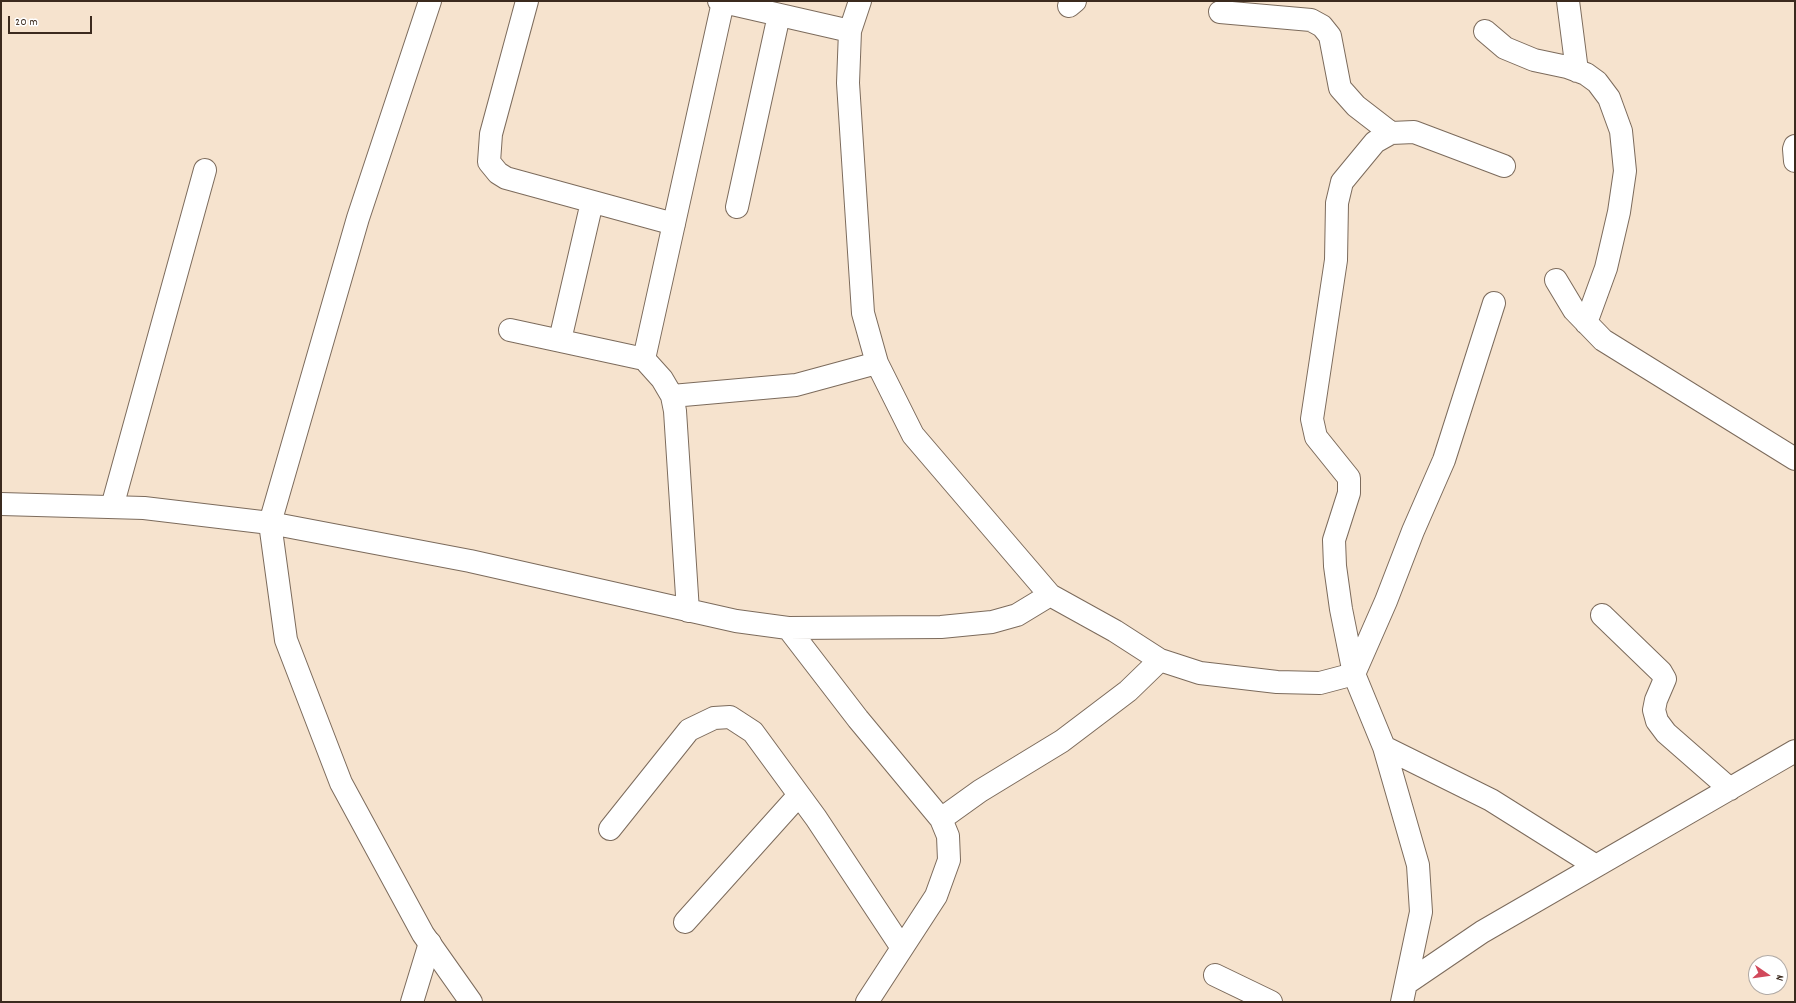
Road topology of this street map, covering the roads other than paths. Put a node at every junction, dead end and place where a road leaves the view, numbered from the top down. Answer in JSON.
{"nodes":[{"id":1,"x":430,"y":1,"type":"edge"},
{"id":2,"x":527,"y":1,"type":"edge"},
{"id":3,"x":860,"y":1,"type":"edge"},
{"id":4,"x":1568,"y":1,"type":"edge"},
{"id":5,"x":721,"y":2,"type":"edge"},
{"id":6,"x":1220,"y":12,"type":"dead end"},
{"id":7,"x":779,"y":15,"type":"junction"},
{"id":8,"x":850,"y":31,"type":"junction"},
{"id":9,"x":1484,"y":31,"type":"dead end"},
{"id":10,"x":1577,"y":71,"type":"junction"},
{"id":11,"x":1391,"y":133,"type":"junction"},
{"id":12,"x":1795,"y":146,"type":"edge"},
{"id":13,"x":1795,"y":161,"type":"edge"},
{"id":14,"x":1504,"y":166,"type":"dead end"},
{"id":15,"x":205,"y":170,"type":"dead end"},
{"id":16,"x":592,"y":202,"type":"junction"},
{"id":17,"x":737,"y":207,"type":"dead end"},
{"id":18,"x":674,"y":224,"type":"junction"},
{"id":19,"x":1556,"y":280,"type":"dead end"},
{"id":20,"x":1494,"y":304,"type":"dead end"},
{"id":21,"x":1586,"y":323,"type":"junction"},
{"id":22,"x":510,"y":330,"type":"dead end"},
{"id":23,"x":560,"y":340,"type":"junction"},
{"id":24,"x":644,"y":360,"type":"junction"},
{"id":25,"x":877,"y":363,"type":"junction"},
{"id":26,"x":672,"y":396,"type":"junction"},
{"id":27,"x":1795,"y":460,"type":"edge"},
{"id":28,"x":1,"y":504,"type":"edge"},
{"id":29,"x":112,"y":507,"type":"junction"},
{"id":30,"x":270,"y":523,"type":"junction"},
{"id":31,"x":1050,"y":595,"type":"junction"},
{"id":32,"x":688,"y":611,"type":"junction"},
{"id":33,"x":1602,"y":615,"type":"dead end"},
{"id":34,"x":788,"y":628,"type":"junction"},
{"id":35,"x":1160,"y":660,"type":"junction"},
{"id":36,"x":1354,"y":674,"type":"junction"},
{"id":37,"x":1384,"y":747,"type":"junction"},
{"id":38,"x":1795,"y":751,"type":"edge"},
{"id":39,"x":1730,"y":789,"type":"junction"},
{"id":40,"x":799,"y":795,"type":"junction"},
{"id":41,"x":941,"y":819,"type":"junction"},
{"id":42,"x":610,"y":829,"type":"dead end"},
{"id":43,"x":1596,"y":866,"type":"junction"},
{"id":44,"x":685,"y":922,"type":"dead end"},
{"id":45,"x":430,"y":943,"type":"junction"},
{"id":46,"x":902,"y":948,"type":"junction"},
{"id":47,"x":1215,"y":975,"type":"dead end"},
{"id":48,"x":1404,"y":992,"type":"edge"},
{"id":49,"x":871,"y":1001,"type":"edge"},
{"id":50,"x":412,"y":1002,"type":"edge"},
{"id":51,"x":471,"y":1002,"type":"edge"},
{"id":52,"x":1271,"y":1002,"type":"edge"}],
"edges":[{"from":1,"to":30,"type":"street"},
{"from":2,"to":16,"type":"street"},
{"from":3,"to":8,"type":"street"},
{"from":4,"to":10,"type":"street"},
{"from":5,"to":7,"type":"street"},
{"from":5,"to":18,"type":"street"},
{"from":6,"to":11,"type":"street"},
{"from":7,"to":8,"type":"street"},
{"from":7,"to":17,"type":"street"},
{"from":8,"to":25,"type":"street"},
{"from":9,"to":10,"type":"street"},
{"from":10,"to":21,"type":"street"},
{"from":11,"to":14,"type":"street"},
{"from":11,"to":36,"type":"street"},
{"from":12,"to":13,"type":"street"},
{"from":15,"to":29,"type":"street"},
{"from":16,"to":18,"type":"street"},
{"from":16,"to":23,"type":"street"},
{"from":18,"to":24,"type":"street"},
{"from":19,"to":21,"type":"street"},
{"from":20,"to":36,"type":"street"},
{"from":21,"to":27,"type":"street"},
{"from":22,"to":23,"type":"street"},
{"from":23,"to":24,"type":"street"},
{"from":24,"to":26,"type":"street"},
{"from":25,"to":26,"type":"street"},
{"from":25,"to":31,"type":"street"},
{"from":26,"to":32,"type":"street"},
{"from":28,"to":29,"type":"street"},
{"from":29,"to":30,"type":"street"},
{"from":30,"to":32,"type":"street"},
{"from":30,"to":45,"type":"street"},
{"from":31,"to":34,"type":"street"},
{"from":31,"to":35,"type":"street"},
{"from":32,"to":34,"type":"street"},
{"from":33,"to":39,"type":"street"},
{"from":34,"to":41,"type":"street"},
{"from":35,"to":36,"type":"street"},
{"from":35,"to":41,"type":"street"},
{"from":36,"to":37,"type":"street"},
{"from":37,"to":43,"type":"street"},
{"from":37,"to":48,"type":"street"},
{"from":38,"to":39,"type":"street"},
{"from":39,"to":43,"type":"street"},
{"from":40,"to":42,"type":"street"},
{"from":40,"to":44,"type":"street"},
{"from":40,"to":46,"type":"street"},
{"from":41,"to":46,"type":"street"},
{"from":43,"to":48,"type":"street"},
{"from":45,"to":50,"type":"street"},
{"from":45,"to":51,"type":"street"},
{"from":46,"to":49,"type":"street"},
{"from":47,"to":52,"type":"street"}]}
